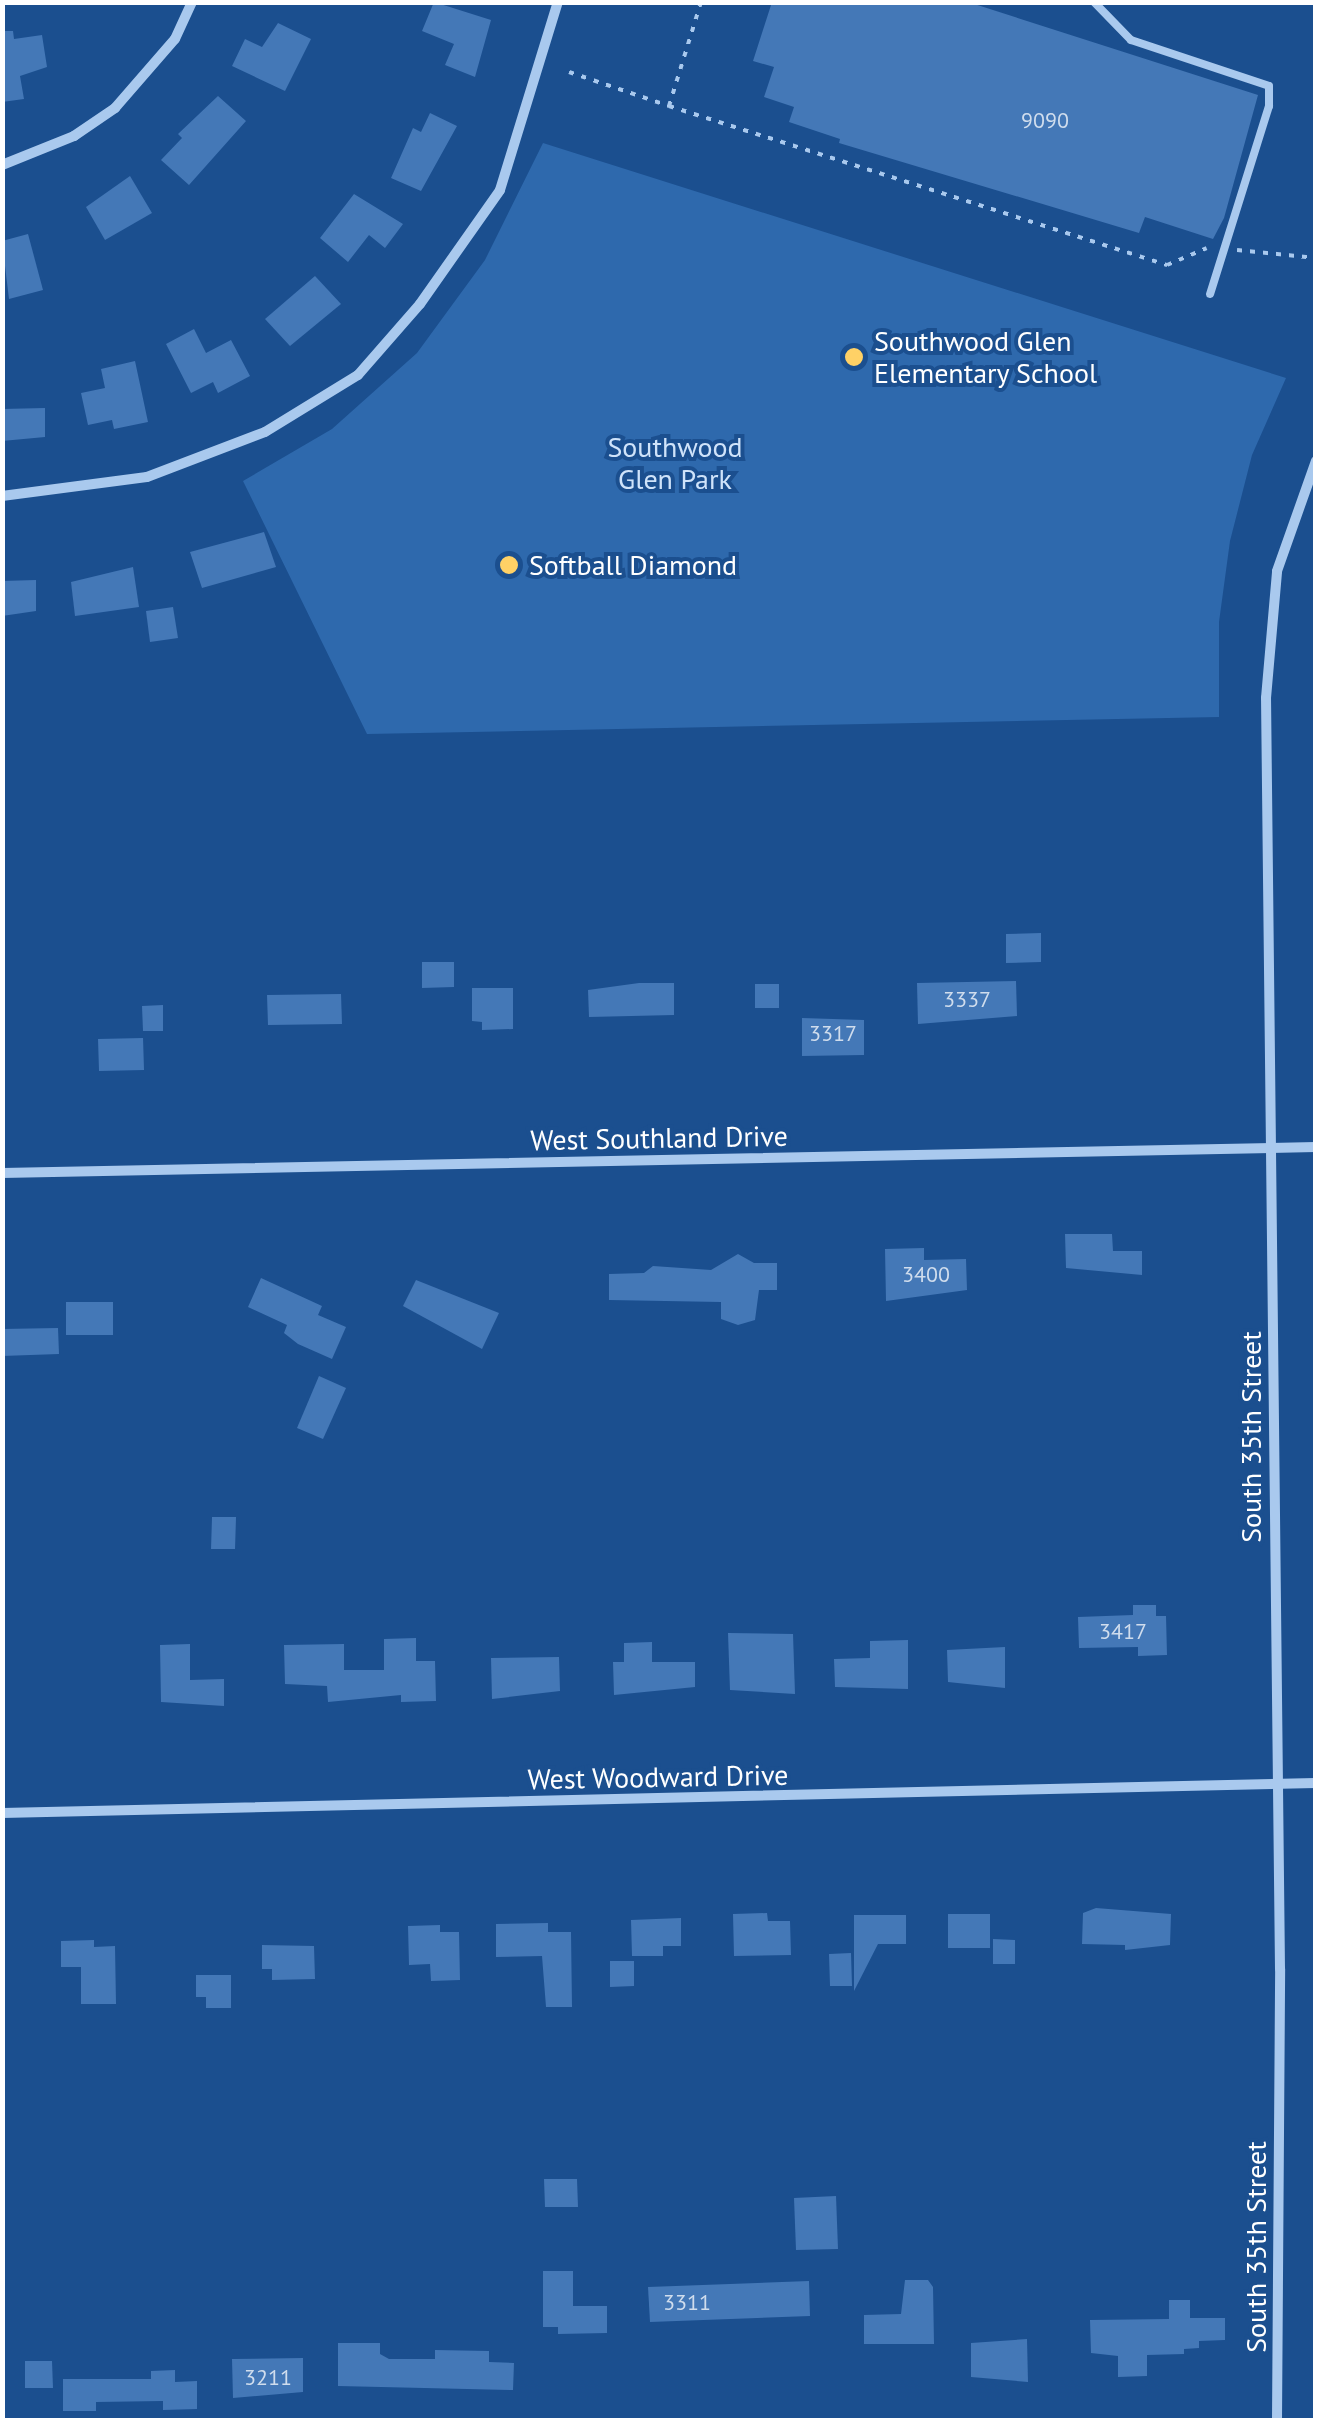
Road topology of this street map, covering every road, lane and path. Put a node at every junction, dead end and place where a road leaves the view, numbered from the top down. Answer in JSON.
{"nodes":[{"id":1,"x":192,"y":2,"type":"edge"},
{"id":2,"x":558,"y":2,"type":"edge"},
{"id":3,"x":701,"y":2,"type":"edge"},
{"id":4,"x":1094,"y":2,"type":"edge"},
{"id":5,"x":569,"y":72,"type":"dead end"},
{"id":6,"x":669,"y":106,"type":"junction"},
{"id":7,"x":2,"y":165,"type":"edge"},
{"id":8,"x":1217,"y":240,"type":"dead end"},
{"id":9,"x":1270,"y":252,"type":"dead end"},
{"id":10,"x":1316,"y":258,"type":"edge"},
{"id":11,"x":1210,"y":294,"type":"dead end"},
{"id":12,"x":1316,"y":461,"type":"edge"},
{"id":13,"x":2,"y":496,"type":"edge"},
{"id":14,"x":1267,"y":1148,"type":"junction"},
{"id":15,"x":1316,"y":1148,"type":"edge"},
{"id":16,"x":2,"y":1173,"type":"edge"},
{"id":17,"x":1274,"y":1784,"type":"junction"},
{"id":18,"x":1316,"y":1784,"type":"edge"},
{"id":19,"x":2,"y":1813,"type":"edge"},
{"id":20,"x":1277,"y":2420,"type":"edge"}],
"edges":[{"from":1,"to":7,"type":"street"},
{"from":2,"to":13,"type":"street"},
{"from":3,"to":6,"type":"path"},
{"from":4,"to":11,"type":"lane"},
{"from":5,"to":6,"type":"path"},
{"from":6,"to":8,"type":"path"},
{"from":9,"to":10,"type":"path"},
{"from":12,"to":14,"type":"street","name":"South 35th Street"},
{"from":14,"to":15,"type":"street","name":"West Southland Drive"},
{"from":14,"to":16,"type":"street","name":"West Southland Drive"},
{"from":14,"to":17,"type":"street","name":"South 35th Street"},
{"from":17,"to":18,"type":"street","name":"West Woodward Drive"},
{"from":17,"to":19,"type":"street","name":"West Woodward Drive"},
{"from":17,"to":20,"type":"street","name":"South 35th Street"}]}
